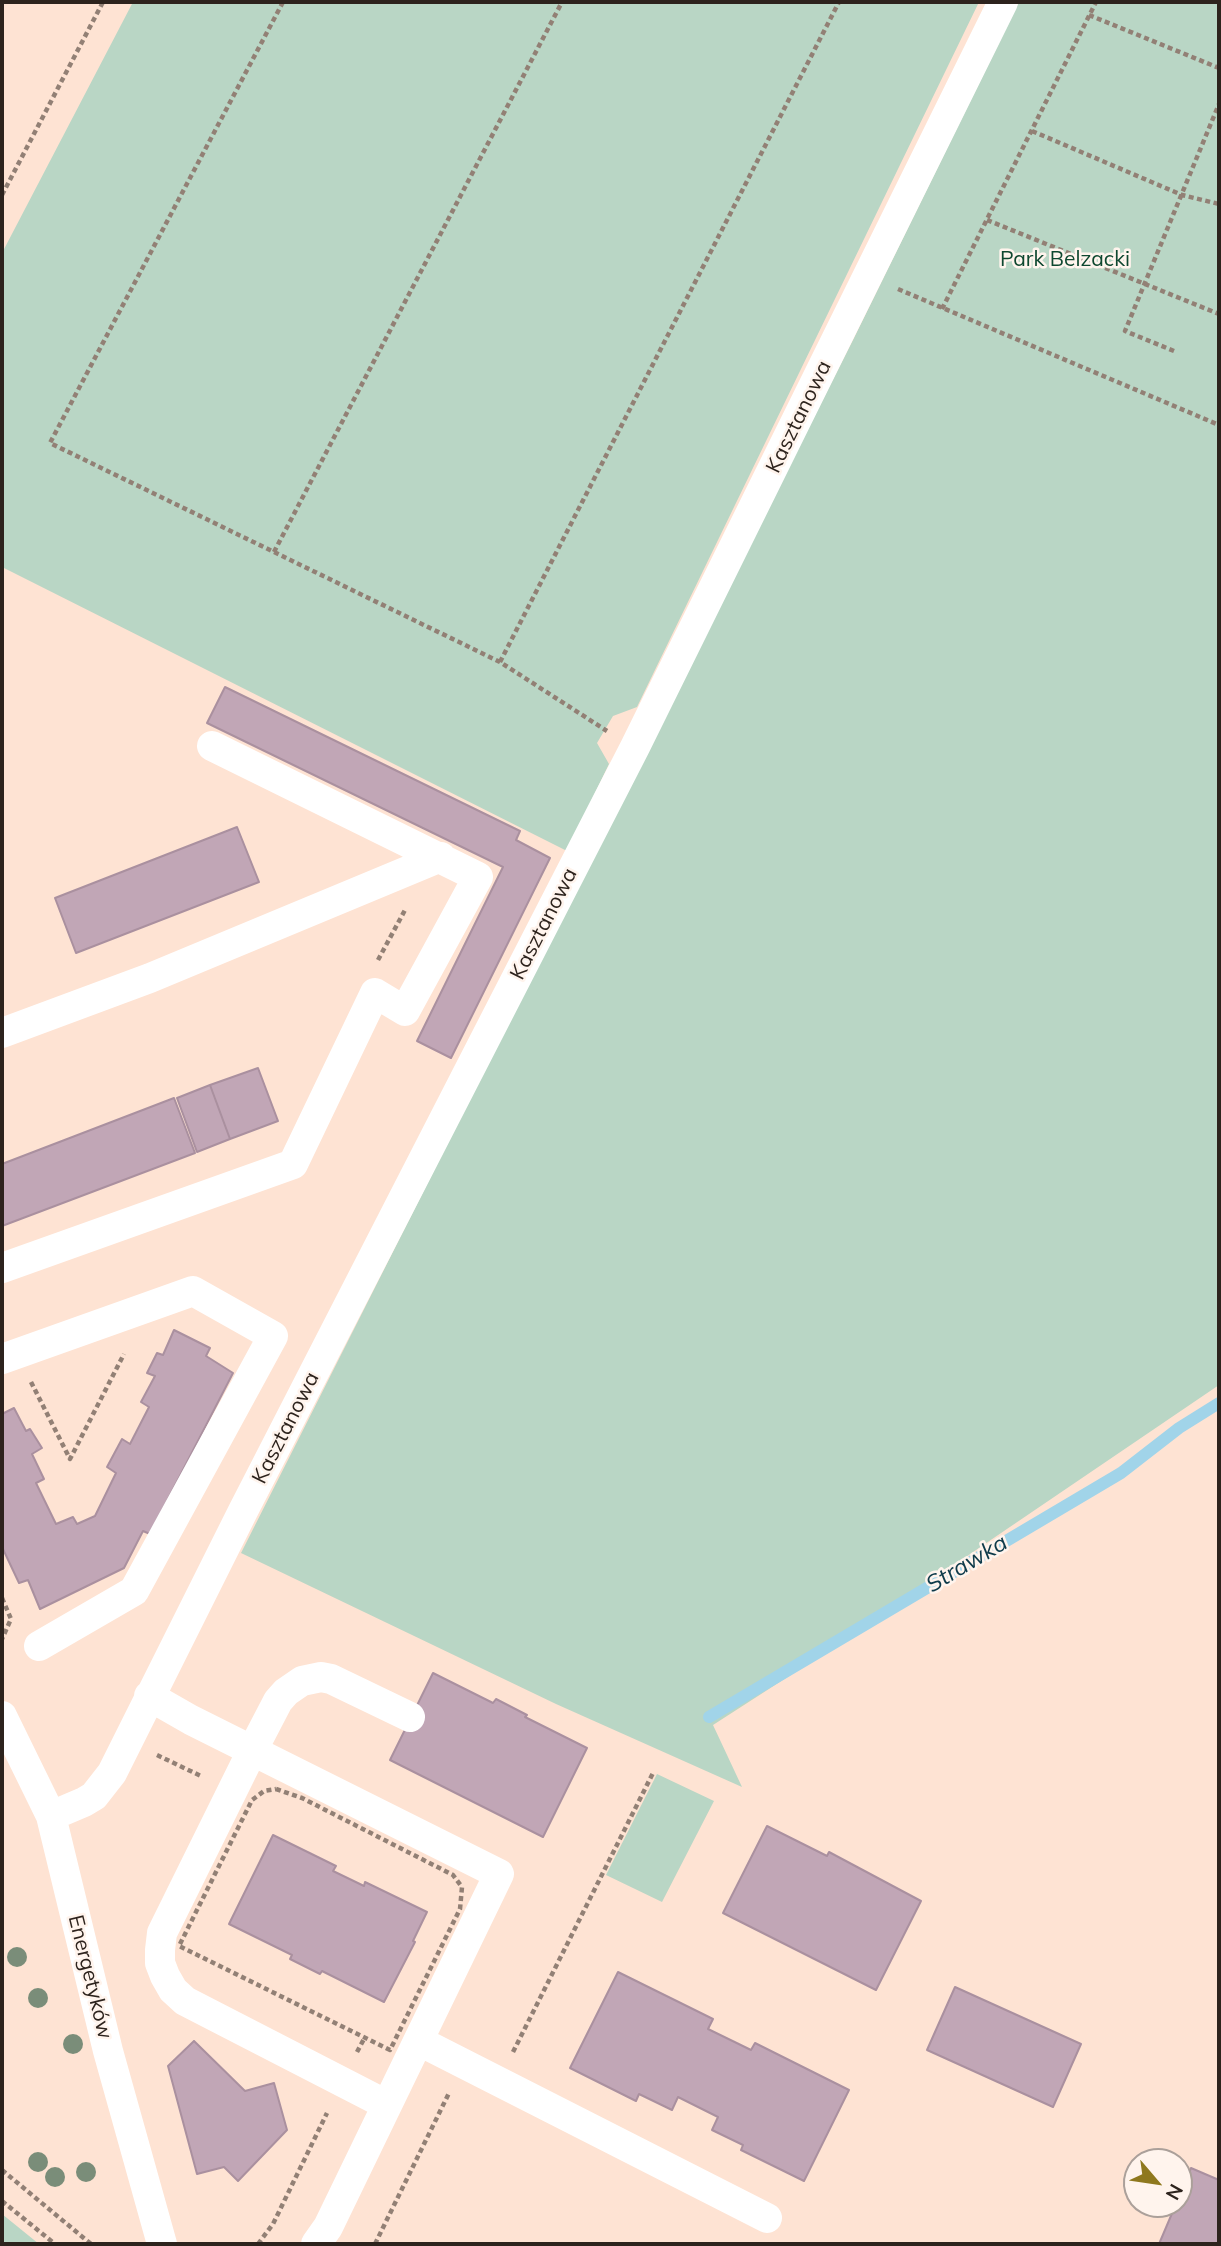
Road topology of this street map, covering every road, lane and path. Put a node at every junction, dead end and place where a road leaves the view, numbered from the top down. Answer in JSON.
{"nodes":[{"id":1,"x":103,"y":2,"type":"edge"},
{"id":2,"x":283,"y":2,"type":"edge"},
{"id":3,"x":562,"y":2,"type":"edge"},
{"id":4,"x":839,"y":2,"type":"edge"},
{"id":5,"x":1003,"y":2,"type":"edge"},
{"id":6,"x":1096,"y":2,"type":"edge"},
{"id":7,"x":1089,"y":15,"type":"junction"},
{"id":8,"x":1219,"y":68,"type":"edge"},
{"id":9,"x":1219,"y":104,"type":"edge"},
{"id":10,"x":1032,"y":131,"type":"junction"},
{"id":11,"x":2,"y":194,"type":"edge"},
{"id":12,"x":1182,"y":195,"type":"junction"},
{"id":13,"x":1219,"y":204,"type":"edge"},
{"id":14,"x":987,"y":220,"type":"junction"},
{"id":15,"x":868,"y":276,"type":"junction"},
{"id":16,"x":1145,"y":284,"type":"junction"},
{"id":17,"x":942,"y":309,"type":"junction"},
{"id":18,"x":1219,"y":314,"type":"edge"},
{"id":19,"x":1174,"y":351,"type":"dead end"},
{"id":20,"x":1219,"y":425,"type":"edge"},
{"id":21,"x":274,"y":552,"type":"junction"},
{"id":22,"x":500,"y":662,"type":"junction"},
{"id":23,"x":605,"y":729,"type":"dead end"},
{"id":24,"x":212,"y":746,"type":"dead end"},
{"id":25,"x":442,"y":857,"type":"junction"},
{"id":26,"x":406,"y":909,"type":"dead end"},
{"id":27,"x":372,"y":972,"type":"dead end"},
{"id":28,"x":2,"y":1033,"type":"edge"},
{"id":29,"x":2,"y":1268,"type":"edge"},
{"id":30,"x":147,"y":1308,"type":"junction"},
{"id":31,"x":9,"y":1356,"type":"edge"},
{"id":32,"x":2,"y":1598,"type":"edge"},
{"id":33,"x":2,"y":1639,"type":"edge"},
{"id":34,"x":39,"y":1646,"type":"dead end"},
{"id":35,"x":149,"y":1696,"type":"junction"},
{"id":36,"x":2,"y":1716,"type":"edge"},
{"id":37,"x":411,"y":1717,"type":"dead end"},
{"id":38,"x":252,"y":1751,"type":"junction"},
{"id":39,"x":653,"y":1771,"type":"dead end"},
{"id":40,"x":51,"y":1816,"type":"junction"},
{"id":41,"x":365,"y":2037,"type":"junction"},
{"id":42,"x":419,"y":2041,"type":"junction"},
{"id":43,"x":342,"y":2082,"type":"junction"},
{"id":44,"x":498,"y":2082,"type":"junction"},
{"id":45,"x":452,"y":2086,"type":"dead end"},
{"id":46,"x":387,"y":2105,"type":"junction"},
{"id":47,"x":2,"y":2170,"type":"edge"},
{"id":48,"x":2,"y":2201,"type":"edge"},
{"id":49,"x":767,"y":2218,"type":"dead end"},
{"id":50,"x":55,"y":2244,"type":"edge"},
{"id":51,"x":91,"y":2244,"type":"edge"},
{"id":52,"x":162,"y":2244,"type":"edge"},
{"id":53,"x":258,"y":2244,"type":"edge"},
{"id":54,"x":316,"y":2244,"type":"edge"},
{"id":55,"x":375,"y":2244,"type":"edge"}],
"edges":[{"from":1,"to":11,"type":"path"},
{"from":2,"to":21,"type":"path"},
{"from":3,"to":21,"type":"path"},
{"from":4,"to":22,"type":"path"},
{"from":5,"to":15,"type":"street","name":"Kasztanowa"},
{"from":6,"to":7,"type":"path"},
{"from":7,"to":8,"type":"path"},
{"from":7,"to":10,"type":"path"},
{"from":9,"to":12,"type":"path"},
{"from":10,"to":12,"type":"path"},
{"from":10,"to":14,"type":"path"},
{"from":12,"to":13,"type":"path"},
{"from":12,"to":16,"type":"path"},
{"from":14,"to":16,"type":"path"},
{"from":14,"to":17,"type":"path"},
{"from":15,"to":17,"type":"path"},
{"from":15,"to":35,"type":"street","name":"Kasztanowa"},
{"from":16,"to":18,"type":"path"},
{"from":16,"to":19,"type":"path"},
{"from":17,"to":20,"type":"path"},
{"from":21,"to":22,"type":"path"},
{"from":22,"to":23,"type":"path"},
{"from":24,"to":25,"type":"street"},
{"from":25,"to":28,"type":"street"},
{"from":25,"to":29,"type":"street"},
{"from":26,"to":27,"type":"path"},
{"from":30,"to":31,"type":"street"},
{"from":30,"to":31,"type":"path"},
{"from":30,"to":34,"type":"street"},
{"from":32,"to":33,"type":"path"},
{"from":35,"to":38,"type":"street"},
{"from":35,"to":40,"type":"street","name":"Kasztanowa"},
{"from":36,"to":40,"type":"street","name":"Energetyków"},
{"from":37,"to":38,"type":"street"},
{"from":38,"to":42,"type":"street"},
{"from":38,"to":43,"type":"street"},
{"from":39,"to":44,"type":"path"},
{"from":40,"to":52,"type":"street","name":"Energetyków"},
{"from":41,"to":41,"type":"path"},
{"from":41,"to":43,"type":"path"},
{"from":42,"to":44,"type":"street"},
{"from":42,"to":46,"type":"street"},
{"from":43,"to":46,"type":"street"},
{"from":43,"to":53,"type":"path"},
{"from":44,"to":49,"type":"street"},
{"from":45,"to":55,"type":"path"},
{"from":46,"to":54,"type":"street"},
{"from":47,"to":51,"type":"path"},
{"from":48,"to":50,"type":"path"}]}
